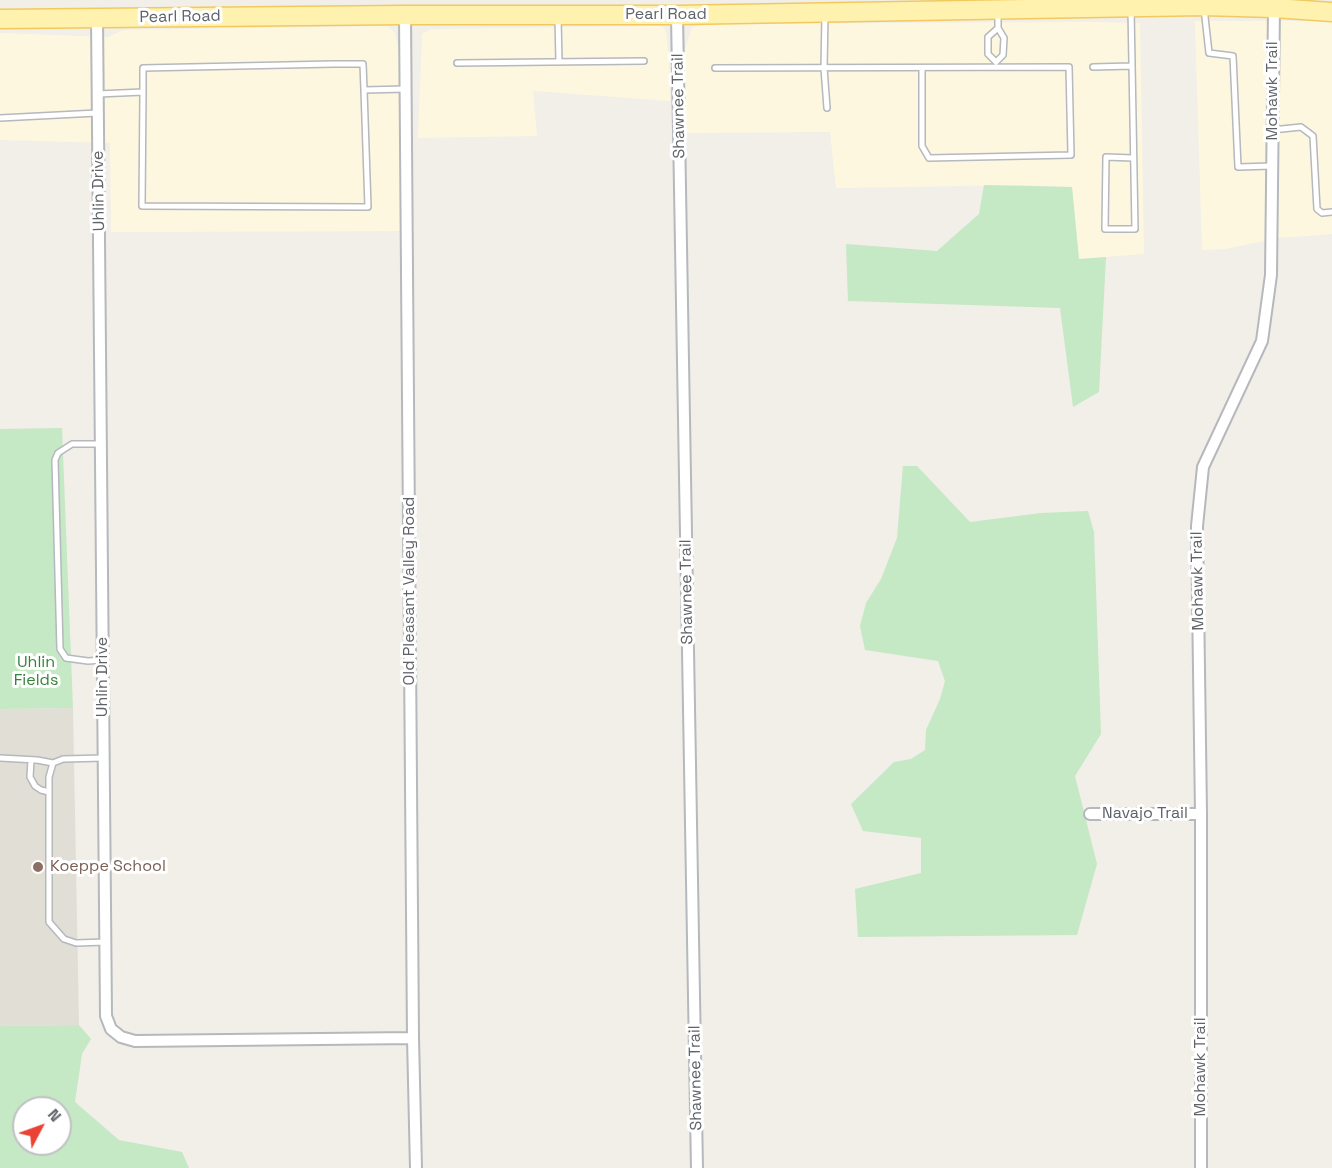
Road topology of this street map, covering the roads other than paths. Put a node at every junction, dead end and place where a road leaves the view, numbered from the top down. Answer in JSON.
{"nodes":[{"id":1,"x":1203,"y":6,"type":"junction"},
{"id":2,"x":1131,"y":8,"type":"junction"},
{"id":3,"x":1274,"y":8,"type":"junction"},
{"id":4,"x":1332,"y":12,"type":"edge"},
{"id":5,"x":825,"y":14,"type":"junction"},
{"id":6,"x":405,"y":15,"type":"junction"},
{"id":7,"x":558,"y":15,"type":"junction"},
{"id":8,"x":677,"y":15,"type":"junction"},
{"id":9,"x":97,"y":18,"type":"junction"},
{"id":10,"x":0,"y":19,"type":"edge"},
{"id":11,"x":998,"y":19,"type":"junction"},
{"id":12,"x":644,"y":61,"type":"dead end"},
{"id":13,"x":559,"y":62,"type":"junction"},
{"id":14,"x":457,"y":63,"type":"dead end"},
{"id":15,"x":995,"y":65,"type":"junction"},
{"id":16,"x":1132,"y":66,"type":"junction"},
{"id":17,"x":715,"y":68,"type":"dead end"},
{"id":18,"x":824,"y":68,"type":"junction"},
{"id":19,"x":922,"y":68,"type":"junction"},
{"id":20,"x":1093,"y":68,"type":"dead end"},
{"id":21,"x":406,"y":89,"type":"junction"},
{"id":22,"x":364,"y":90,"type":"junction"},
{"id":23,"x":143,"y":92,"type":"junction"},
{"id":24,"x":98,"y":94,"type":"junction"},
{"id":25,"x":827,"y":108,"type":"dead end"},
{"id":26,"x":98,"y":113,"type":"junction"},
{"id":27,"x":0,"y":118,"type":"edge"},
{"id":28,"x":1272,"y":130,"type":"junction"},
{"id":29,"x":1133,"y":158,"type":"junction"},
{"id":30,"x":1273,"y":166,"type":"junction"},
{"id":31,"x":1332,"y":212,"type":"edge"},
{"id":32,"x":101,"y":444,"type":"junction"},
{"id":33,"x":103,"y":660,"type":"junction"},
{"id":34,"x":0,"y":758,"type":"edge"},
{"id":35,"x":104,"y":758,"type":"junction"},
{"id":36,"x":31,"y":760,"type":"junction"},
{"id":37,"x":53,"y":763,"type":"junction"},
{"id":38,"x":49,"y":792,"type":"junction"},
{"id":39,"x":1090,"y":814,"type":"dead end"},
{"id":40,"x":1201,"y":814,"type":"junction"},
{"id":41,"x":106,"y":942,"type":"junction"},
{"id":42,"x":413,"y":1038,"type":"junction"},
{"id":43,"x":416,"y":1168,"type":"edge"},
{"id":44,"x":698,"y":1168,"type":"edge"},
{"id":45,"x":1201,"y":1168,"type":"edge"}],
"edges":[{"from":1,"to":2,"type":"main road","name":"Pearl Road"},
{"from":1,"to":3,"type":"main road","name":"Pearl Road"},
{"from":1,"to":30,"type":"lane"},
{"from":2,"to":11,"type":"main road","name":"Pearl Road"},
{"from":2,"to":16,"type":"lane"},
{"from":3,"to":4,"type":"main road","name":"Pearl Road"},
{"from":3,"to":28,"type":"street","name":"Mohawk Trail"},
{"from":5,"to":8,"type":"main road","name":"Pearl Road"},
{"from":5,"to":11,"type":"main road","name":"Pearl Road"},
{"from":5,"to":18,"type":"lane"},
{"from":6,"to":7,"type":"main road","name":"Pearl Road"},
{"from":6,"to":9,"type":"main road","name":"Pearl Road"},
{"from":6,"to":21,"type":"street","name":"Old Pleasant Valley Road"},
{"from":7,"to":8,"type":"main road","name":"Pearl Road"},
{"from":7,"to":13,"type":"lane"},
{"from":8,"to":44,"type":"street","name":"Shawnee Trail"},
{"from":9,"to":10,"type":"main road","name":"Pearl Road"},
{"from":9,"to":24,"type":"street","name":"Uhlin Drive"},
{"from":11,"to":15,"type":"lane"},
{"from":11,"to":15,"type":"lane"},
{"from":12,"to":13,"type":"lane"},
{"from":13,"to":14,"type":"lane"},
{"from":15,"to":19,"type":"lane"},
{"from":15,"to":19,"type":"lane"},
{"from":16,"to":20,"type":"lane"},
{"from":16,"to":29,"type":"lane"},
{"from":17,"to":18,"type":"lane"},
{"from":18,"to":19,"type":"lane"},
{"from":18,"to":25,"type":"lane"},
{"from":21,"to":22,"type":"lane"},
{"from":21,"to":42,"type":"street","name":"Old Pleasant Valley Road"},
{"from":22,"to":23,"type":"lane"},
{"from":22,"to":23,"type":"lane"},
{"from":23,"to":24,"type":"lane"},
{"from":24,"to":26,"type":"street","name":"Uhlin Drive"},
{"from":26,"to":27,"type":"lane"},
{"from":26,"to":32,"type":"street","name":"Uhlin Drive"},
{"from":28,"to":30,"type":"street","name":"Mohawk Trail"},
{"from":28,"to":31,"type":"lane"},
{"from":29,"to":29,"type":"lane"},
{"from":30,"to":40,"type":"street","name":"Mohawk Trail"},
{"from":32,"to":33,"type":"street","name":"Uhlin Drive"},
{"from":32,"to":33,"type":"lane"},
{"from":33,"to":35,"type":"street","name":"Uhlin Drive"},
{"from":34,"to":36,"type":"lane"},
{"from":35,"to":37,"type":"lane"},
{"from":35,"to":41,"type":"street","name":"Uhlin Drive"},
{"from":36,"to":37,"type":"lane"},
{"from":36,"to":38,"type":"lane"},
{"from":37,"to":38,"type":"lane"},
{"from":38,"to":41,"type":"lane"},
{"from":39,"to":40,"type":"street","name":"Navajo Trail"},
{"from":40,"to":45,"type":"street","name":"Mohawk Trail"},
{"from":41,"to":42,"type":"street","name":"Uhlin Drive"},
{"from":42,"to":43,"type":"street","name":"Old Pleasant Valley Road"}]}
